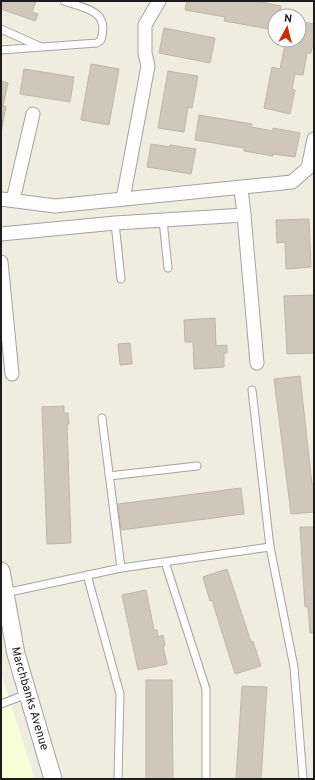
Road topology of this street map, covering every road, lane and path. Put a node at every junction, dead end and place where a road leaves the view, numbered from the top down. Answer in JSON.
{"nodes":[{"id":1,"x":64,"y":1,"type":"edge"},
{"id":2,"x":159,"y":1,"type":"edge"},
{"id":3,"x":1,"y":29,"type":"edge"},
{"id":4,"x":41,"y":46,"type":"junction"},
{"id":5,"x":1,"y":50,"type":"edge"},
{"id":6,"x":33,"y":114,"type":"dead end"},
{"id":7,"x":314,"y":139,"type":"edge"},
{"id":8,"x":241,"y":188,"type":"junction"},
{"id":9,"x":123,"y":199,"type":"junction"},
{"id":10,"x":7,"y":200,"type":"edge"},
{"id":11,"x":244,"y":215,"type":"junction"},
{"id":12,"x":163,"y":220,"type":"junction"},
{"id":13,"x":115,"y":224,"type":"junction"},
{"id":14,"x":1,"y":234,"type":"edge"},
{"id":15,"x":1,"y":262,"type":"edge"},
{"id":16,"x":168,"y":268,"type":"dead end"},
{"id":17,"x":121,"y":279,"type":"dead end"},
{"id":18,"x":257,"y":363,"type":"dead end"},
{"id":19,"x":12,"y":374,"type":"dead end"},
{"id":20,"x":252,"y":390,"type":"dead end"},
{"id":21,"x":102,"y":418,"type":"dead end"},
{"id":22,"x":197,"y":466,"type":"dead end"},
{"id":23,"x":109,"y":476,"type":"junction"},
{"id":24,"x":270,"y":547,"type":"junction"},
{"id":25,"x":165,"y":562,"type":"junction"},
{"id":26,"x":121,"y":568,"type":"junction"},
{"id":27,"x":1,"y":571,"type":"edge"},
{"id":28,"x":87,"y":575,"type":"junction"},
{"id":29,"x":5,"y":593,"type":"junction"},
{"id":30,"x":28,"y":694,"type":"junction"},
{"id":31,"x":1,"y":704,"type":"edge"},
{"id":32,"x":53,"y":779,"type":"edge"},
{"id":33,"x":118,"y":779,"type":"edge"},
{"id":34,"x":206,"y":779,"type":"edge"},
{"id":35,"x":303,"y":779,"type":"edge"}],
"edges":[{"from":1,"to":4,"type":"lane"},
{"from":2,"to":9,"type":"street"},
{"from":3,"to":4,"type":"lane"},
{"from":4,"to":5,"type":"lane"},
{"from":6,"to":10,"type":"street"},
{"from":7,"to":8,"type":"street"},
{"from":8,"to":9,"type":"street"},
{"from":8,"to":11,"type":"street"},
{"from":9,"to":10,"type":"street"},
{"from":11,"to":12,"type":"street"},
{"from":11,"to":18,"type":"street"},
{"from":12,"to":13,"type":"street"},
{"from":12,"to":16,"type":"lane"},
{"from":13,"to":14,"type":"street"},
{"from":13,"to":17,"type":"lane"},
{"from":15,"to":19,"type":"street"},
{"from":20,"to":24,"type":"lane"},
{"from":21,"to":23,"type":"lane"},
{"from":22,"to":23,"type":"lane"},
{"from":23,"to":26,"type":"lane"},
{"from":24,"to":25,"type":"lane"},
{"from":24,"to":35,"type":"lane"},
{"from":25,"to":26,"type":"lane"},
{"from":25,"to":34,"type":"lane"},
{"from":26,"to":28,"type":"lane"},
{"from":27,"to":29,"type":"street","name":"Marchbanks Avenue"},
{"from":28,"to":29,"type":"lane"},
{"from":28,"to":33,"type":"lane"},
{"from":29,"to":30,"type":"street","name":"Marchbanks Avenue"},
{"from":30,"to":31,"type":"lane"},
{"from":30,"to":32,"type":"street","name":"Marchbanks Avenue"}]}
